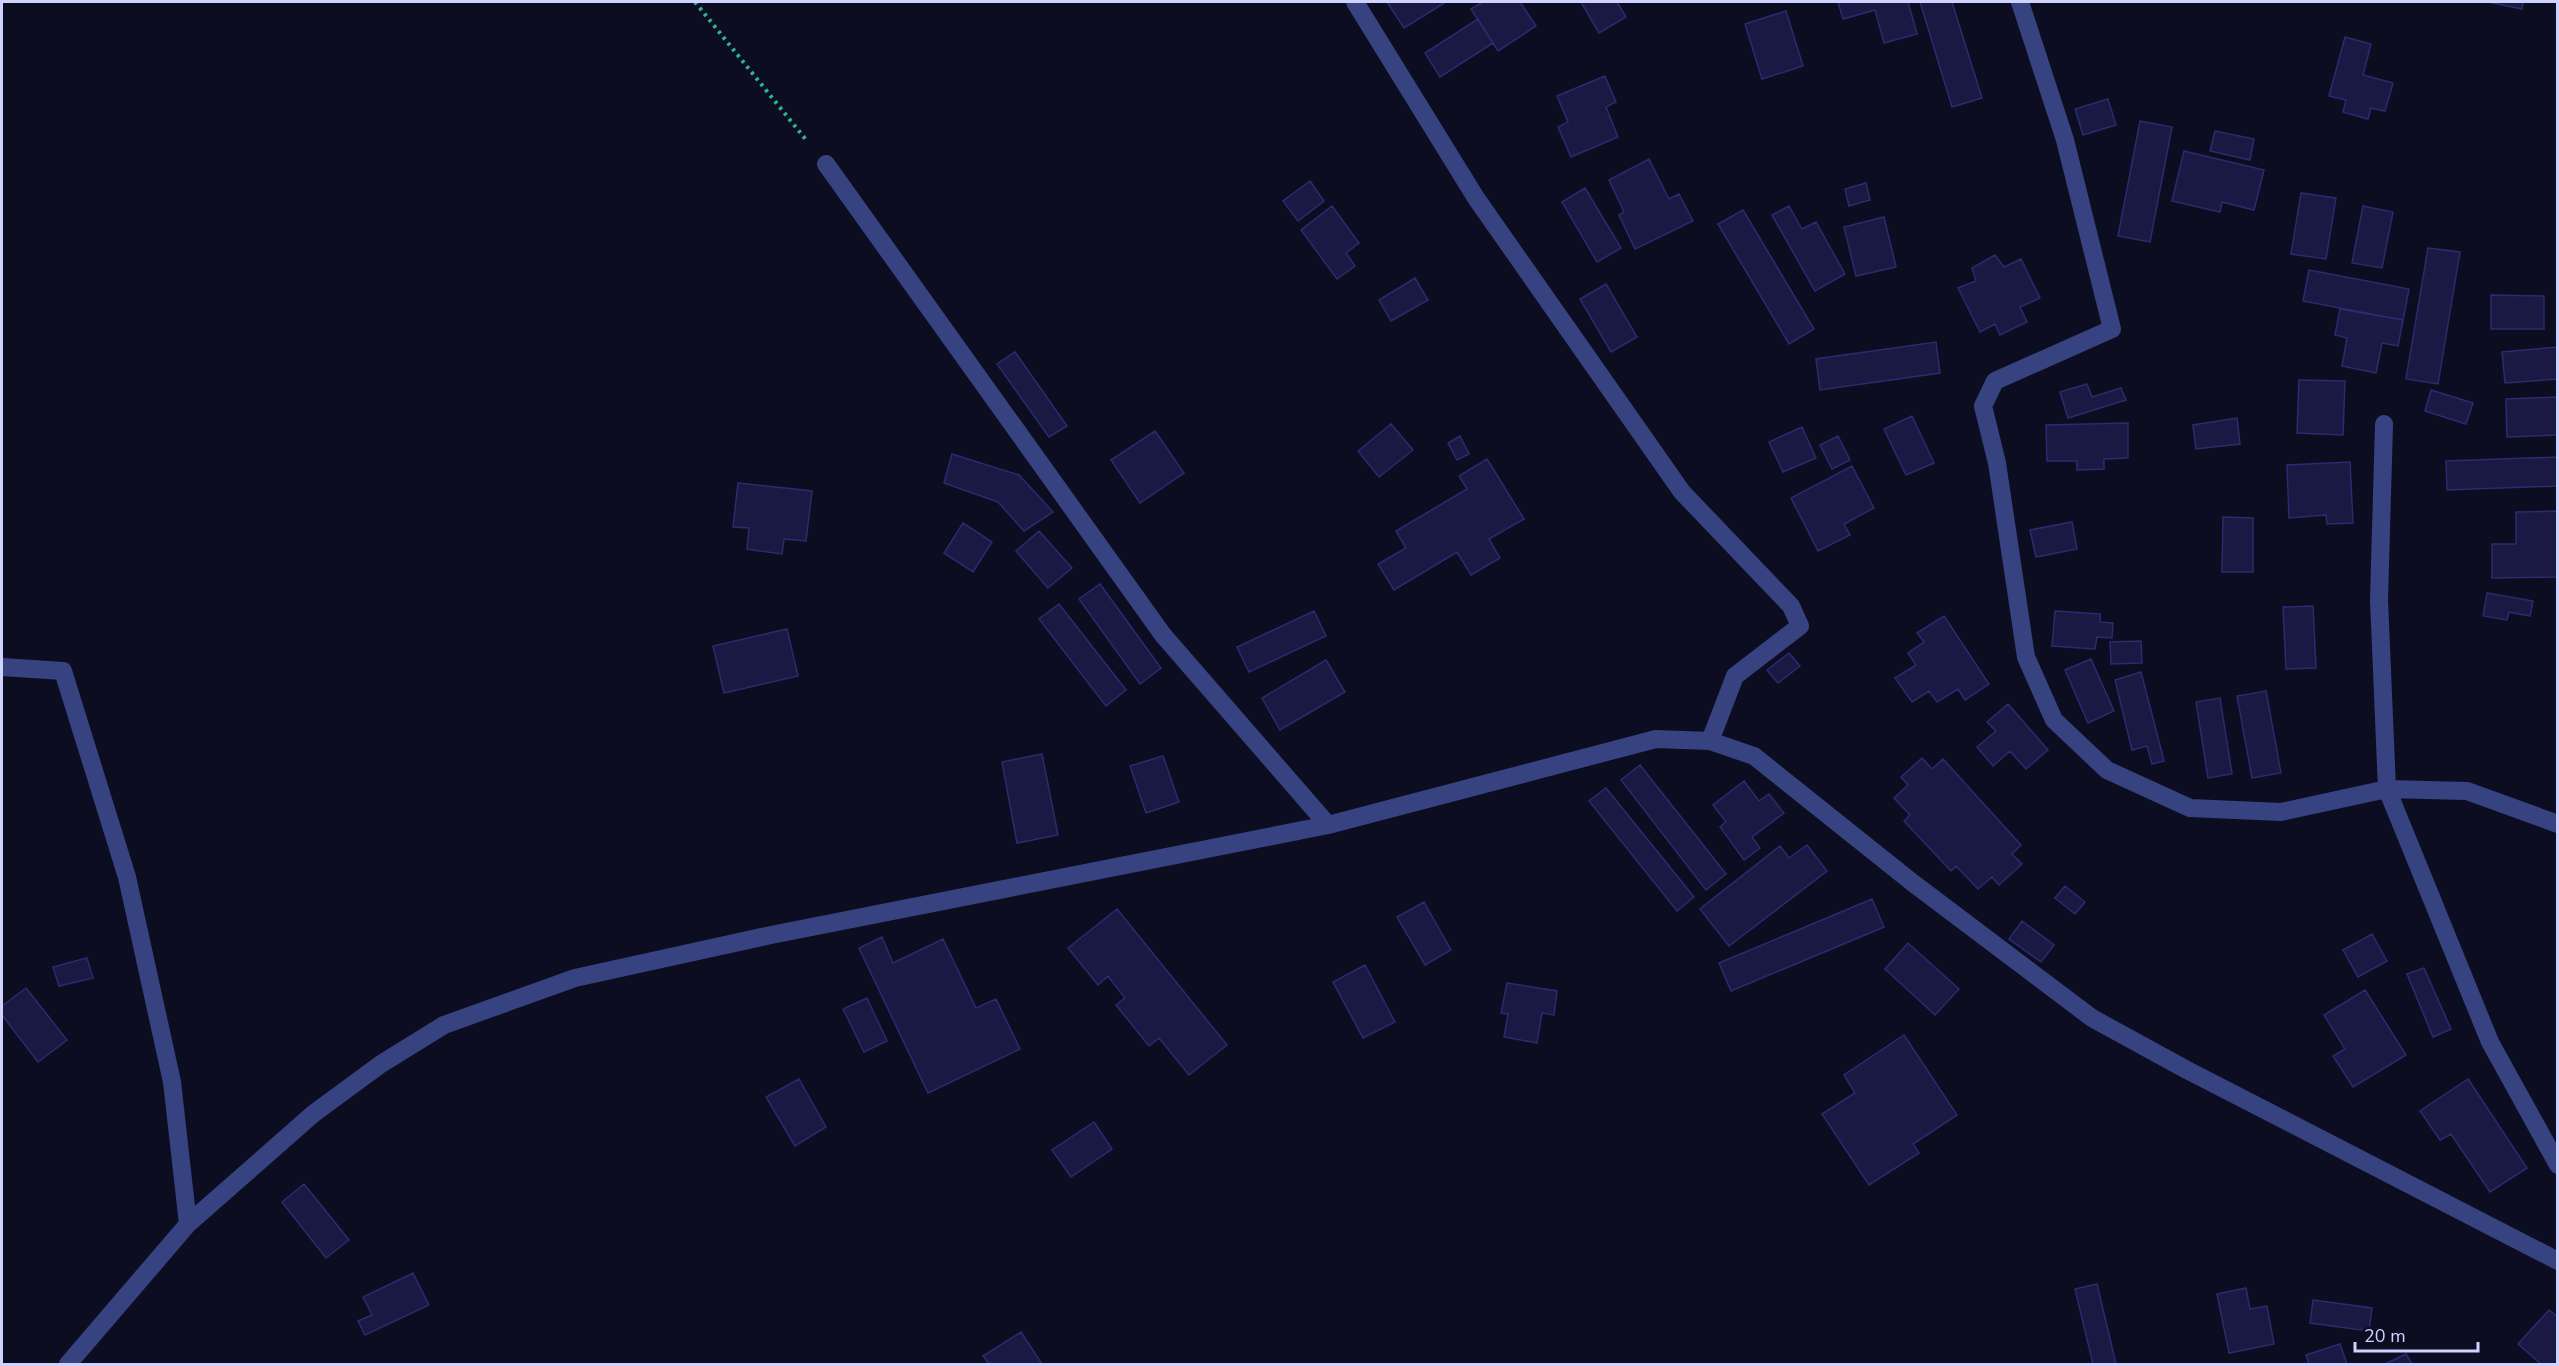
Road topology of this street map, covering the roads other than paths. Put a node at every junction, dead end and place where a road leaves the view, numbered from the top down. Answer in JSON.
{"nodes":[{"id":1,"x":1354,"y":2,"type":"edge"},
{"id":2,"x":2020,"y":2,"type":"edge"},
{"id":3,"x":826,"y":164,"type":"road end"},
{"id":4,"x":2384,"y":424,"type":"dead end"},
{"id":5,"x":2,"y":667,"type":"edge"},
{"id":6,"x":1710,"y":741,"type":"junction"},
{"id":7,"x":2387,"y":789,"type":"junction"},
{"id":8,"x":2558,"y":824,"type":"edge"},
{"id":9,"x":1328,"y":825,"type":"junction"},
{"id":10,"x":2558,"y":1165,"type":"edge"},
{"id":11,"x":188,"y":1224,"type":"junction"},
{"id":12,"x":2558,"y":1261,"type":"edge"},
{"id":13,"x":68,"y":1365,"type":"edge"}],
"edges":[{"from":1,"to":6,"type":"street"},
{"from":2,"to":7,"type":"street"},
{"from":3,"to":9,"type":"street"},
{"from":4,"to":7,"type":"street"},
{"from":5,"to":11,"type":"street"},
{"from":6,"to":9,"type":"street"},
{"from":6,"to":12,"type":"street"},
{"from":7,"to":8,"type":"street"},
{"from":7,"to":10,"type":"street"},
{"from":9,"to":11,"type":"street"},
{"from":11,"to":13,"type":"street"}]}
